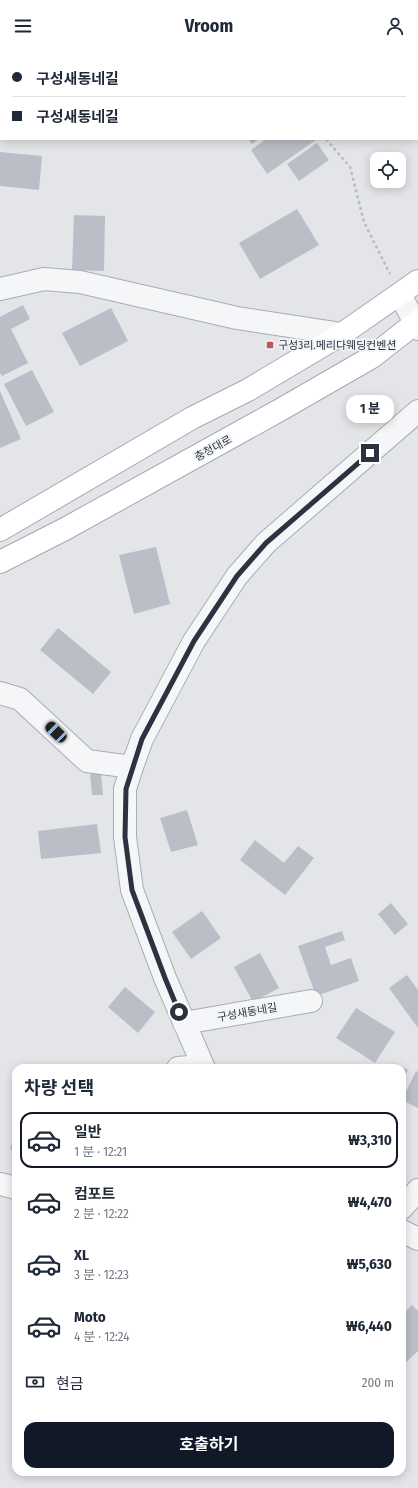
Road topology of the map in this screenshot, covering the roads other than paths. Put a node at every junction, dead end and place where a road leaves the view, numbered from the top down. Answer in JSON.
{"nodes":[{"id":1,"x":418,"y":281,"type":"edge"},
{"id":2,"x":0,"y":290,"type":"edge"},
{"id":3,"x":400,"y":294,"type":"junction"},
{"id":4,"x":417,"y":324,"type":"edge"},
{"id":5,"x":342,"y":334,"type":"junction"},
{"id":6,"x":417,"y":412,"type":"edge"},
{"id":7,"x":0,"y":530,"type":"edge"},
{"id":8,"x":0,"y":562,"type":"edge"},
{"id":9,"x":0,"y":693,"type":"edge"},
{"id":10,"x":132,"y":767,"type":"junction"},
{"id":11,"x":311,"y":1001,"type":"dead end"},
{"id":12,"x":184,"y":1023,"type":"junction"},
{"id":13,"x":202,"y":1064,"type":"edge"},
{"id":14,"x":0,"y":1184,"type":"edge"},
{"id":15,"x":12,"y":1187,"type":"edge"},
{"id":16,"x":418,"y":1190,"type":"edge"},
{"id":17,"x":406,"y":1204,"type":"edge"},
{"id":18,"x":406,"y":1233,"type":"edge"},
{"id":19,"x":418,"y":1239,"type":"edge"}],
"edges":[{"from":1,"to":3,"type":"main road"},
{"from":2,"to":5,"type":"street"},
{"from":3,"to":4,"type":"street"},
{"from":3,"to":5,"type":"main road"},
{"from":4,"to":8,"type":"main road","name":"충청대로"},
{"from":5,"to":7,"type":"main road"},
{"from":6,"to":10,"type":"street"},
{"from":9,"to":10,"type":"street"},
{"from":10,"to":12,"type":"street"},
{"from":11,"to":12,"type":"street","name":"구성새동네길"},
{"from":12,"to":13,"type":"street"},
{"from":14,"to":15,"type":"street"},
{"from":16,"to":17,"type":"street"},
{"from":18,"to":19,"type":"street"}]}
